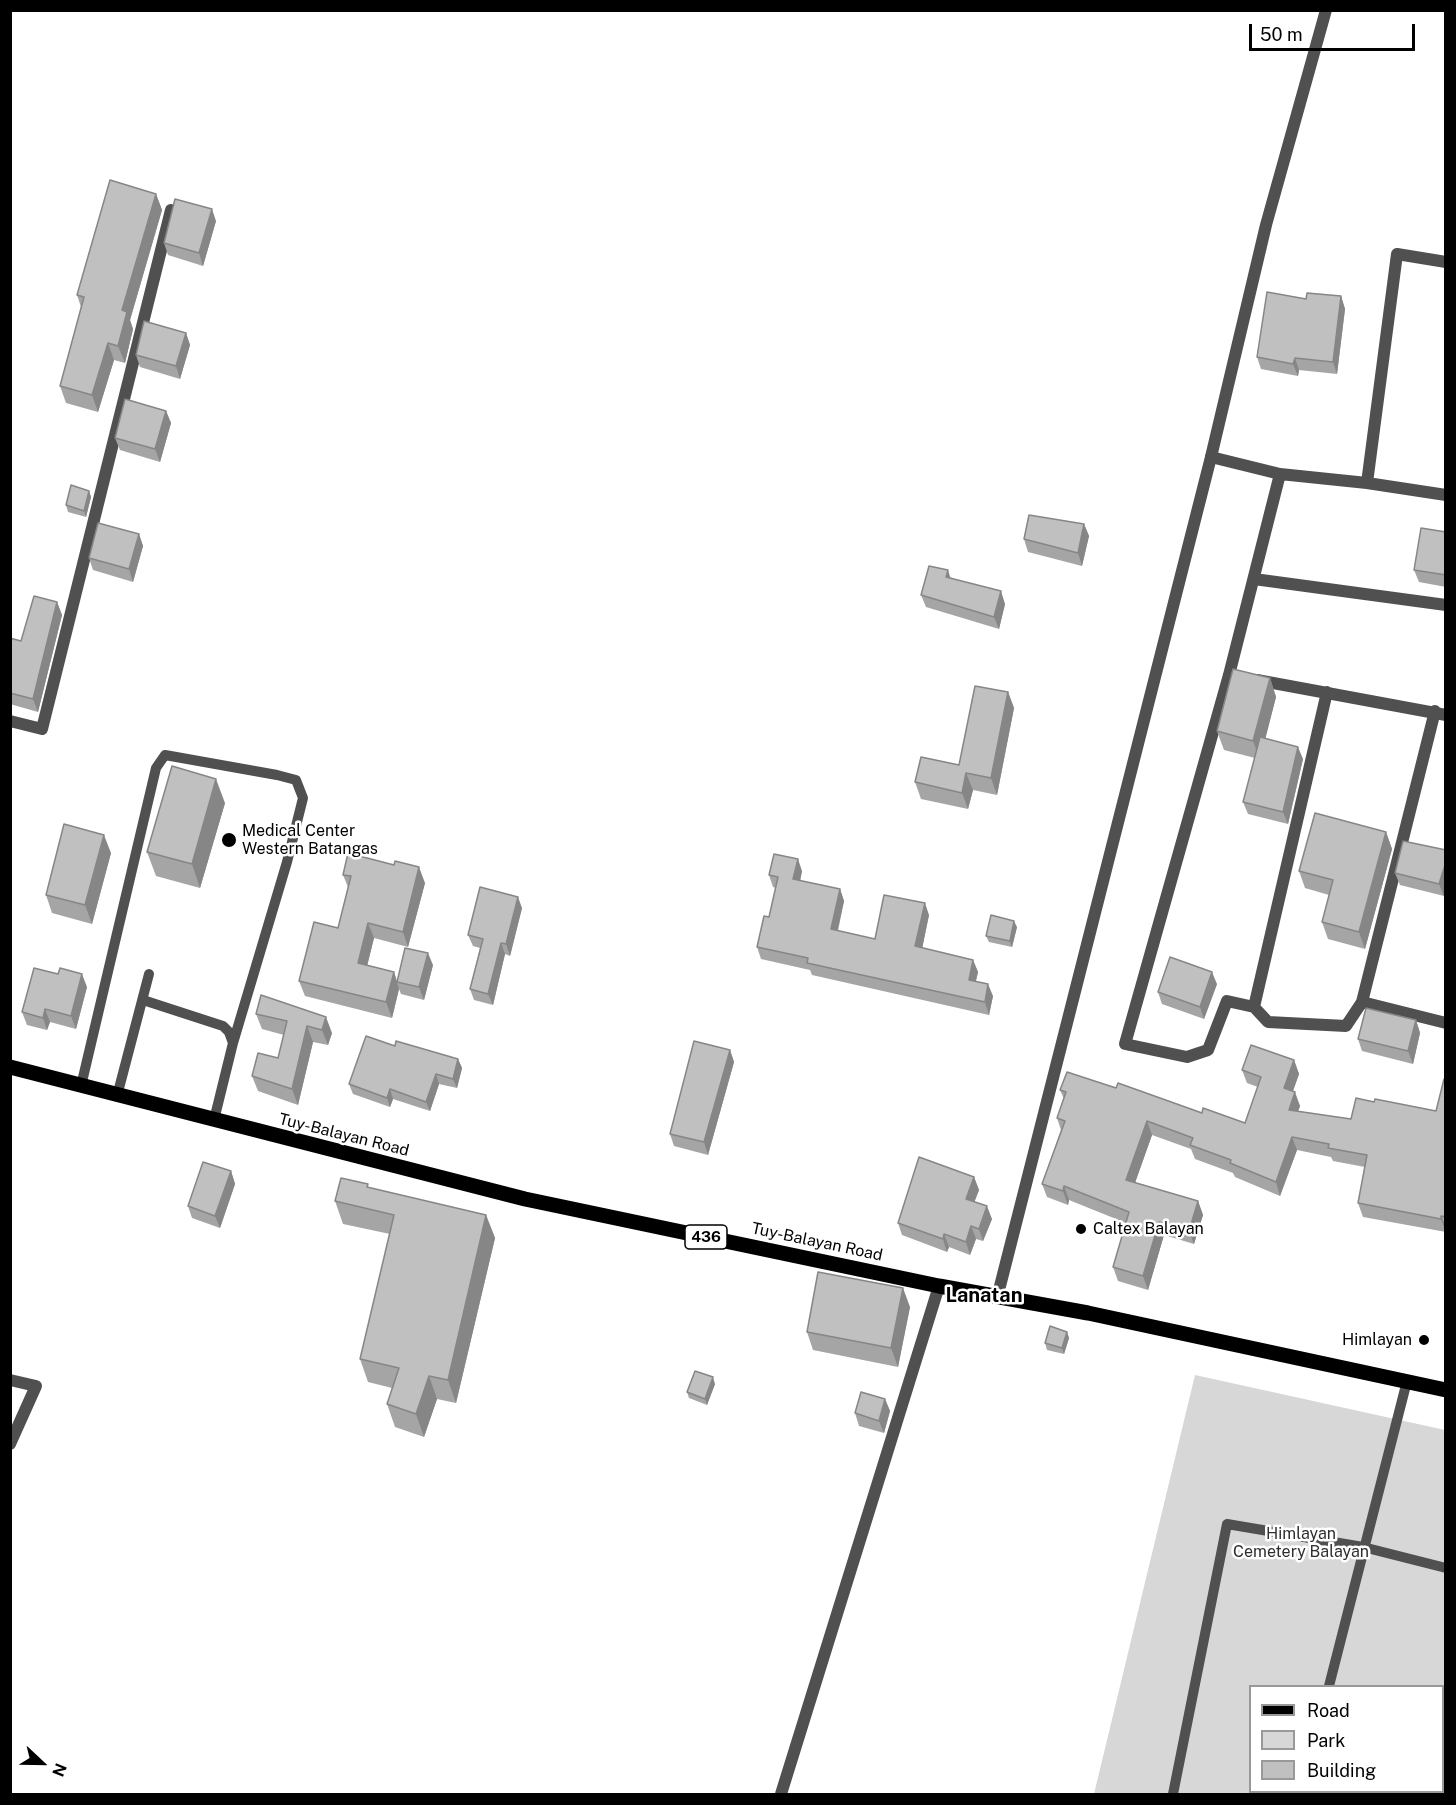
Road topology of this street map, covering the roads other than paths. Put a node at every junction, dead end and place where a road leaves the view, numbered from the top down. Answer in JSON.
{"nodes":[{"id":1,"x":1326,"y":10,"type":"edge"},
{"id":2,"x":171,"y":210,"type":"edge"},
{"id":3,"x":1446,"y":262,"type":"edge"},
{"id":4,"x":1211,"y":457,"type":"junction"},
{"id":5,"x":1280,"y":474,"type":"junction"},
{"id":6,"x":1367,"y":483,"type":"junction"},
{"id":7,"x":1446,"y":495,"type":"edge"},
{"id":8,"x":1254,"y":579,"type":"junction"},
{"id":9,"x":1446,"y":605,"type":"edge"},
{"id":10,"x":1229,"y":675,"type":"junction"},
{"id":11,"x":1327,"y":692,"type":"junction"},
{"id":12,"x":1440,"y":713,"type":"edge"},
{"id":13,"x":10,"y":722,"type":"edge"},
{"id":14,"x":149,"y":974,"type":"dead end"},
{"id":15,"x":143,"y":1000,"type":"junction"},
{"id":16,"x":1362,"y":1002,"type":"junction"},
{"id":17,"x":1254,"y":1007,"type":"junction"},
{"id":18,"x":1446,"y":1023,"type":"edge"},
{"id":19,"x":232,"y":1043,"type":"junction"},
{"id":20,"x":10,"y":1067,"type":"edge"},
{"id":21,"x":81,"y":1086,"type":"junction"},
{"id":22,"x":117,"y":1096,"type":"junction"},
{"id":23,"x":214,"y":1120,"type":"junction"},
{"id":24,"x":939,"y":1286,"type":"junction"},
{"id":25,"x":998,"y":1294,"type":"junction"},
{"id":26,"x":10,"y":1380,"type":"edge"},
{"id":27,"x":1407,"y":1381,"type":"junction"},
{"id":28,"x":1446,"y":1390,"type":"edge"},
{"id":29,"x":10,"y":1444,"type":"edge"},
{"id":30,"x":1363,"y":1547,"type":"junction"},
{"id":31,"x":1446,"y":1568,"type":"edge"},
{"id":32,"x":1329,"y":1685,"type":"edge"},
{"id":33,"x":781,"y":1794,"type":"edge"},
{"id":34,"x":1173,"y":1794,"type":"edge"}],
"edges":[{"from":1,"to":4,"type":"street"},
{"from":2,"to":13,"type":"street"},
{"from":3,"to":6,"type":"street"},
{"from":4,"to":5,"type":"street"},
{"from":4,"to":25,"type":"street"},
{"from":5,"to":6,"type":"street"},
{"from":5,"to":8,"type":"street"},
{"from":6,"to":7,"type":"street"},
{"from":8,"to":9,"type":"street"},
{"from":8,"to":10,"type":"street"},
{"from":10,"to":11,"type":"street"},
{"from":10,"to":17,"type":"street"},
{"from":11,"to":12,"type":"street"},
{"from":11,"to":17,"type":"street"},
{"from":12,"to":16,"type":"street"},
{"from":14,"to":15,"type":"lane"},
{"from":15,"to":19,"type":"lane"},
{"from":15,"to":22,"type":"lane"},
{"from":16,"to":17,"type":"street"},
{"from":16,"to":18,"type":"street"},
{"from":19,"to":21,"type":"lane"},
{"from":19,"to":23,"type":"lane"},
{"from":20,"to":21,"type":"main road","name":"Tuy-Balayan Road","number":"436"},
{"from":21,"to":22,"type":"main road","name":"Tuy-Balayan Road","number":"436"},
{"from":22,"to":23,"type":"main road","name":"Tuy-Balayan Road","number":"436"},
{"from":23,"to":24,"type":"main road","name":"Tuy-Balayan Road","number":"436"},
{"from":24,"to":25,"type":"main road","name":"Tuy-Balayan Road","number":"436"},
{"from":24,"to":33,"type":"street"},
{"from":25,"to":27,"type":"main road","name":"Tuy-Balayan Road","number":"436"},
{"from":26,"to":29,"type":"street"},
{"from":27,"to":28,"type":"main road","name":"Tuy-Balayan Road","number":"436"},
{"from":27,"to":30,"type":"lane"},
{"from":30,"to":31,"type":"lane"},
{"from":30,"to":32,"type":"lane"},
{"from":30,"to":34,"type":"lane"}]}
